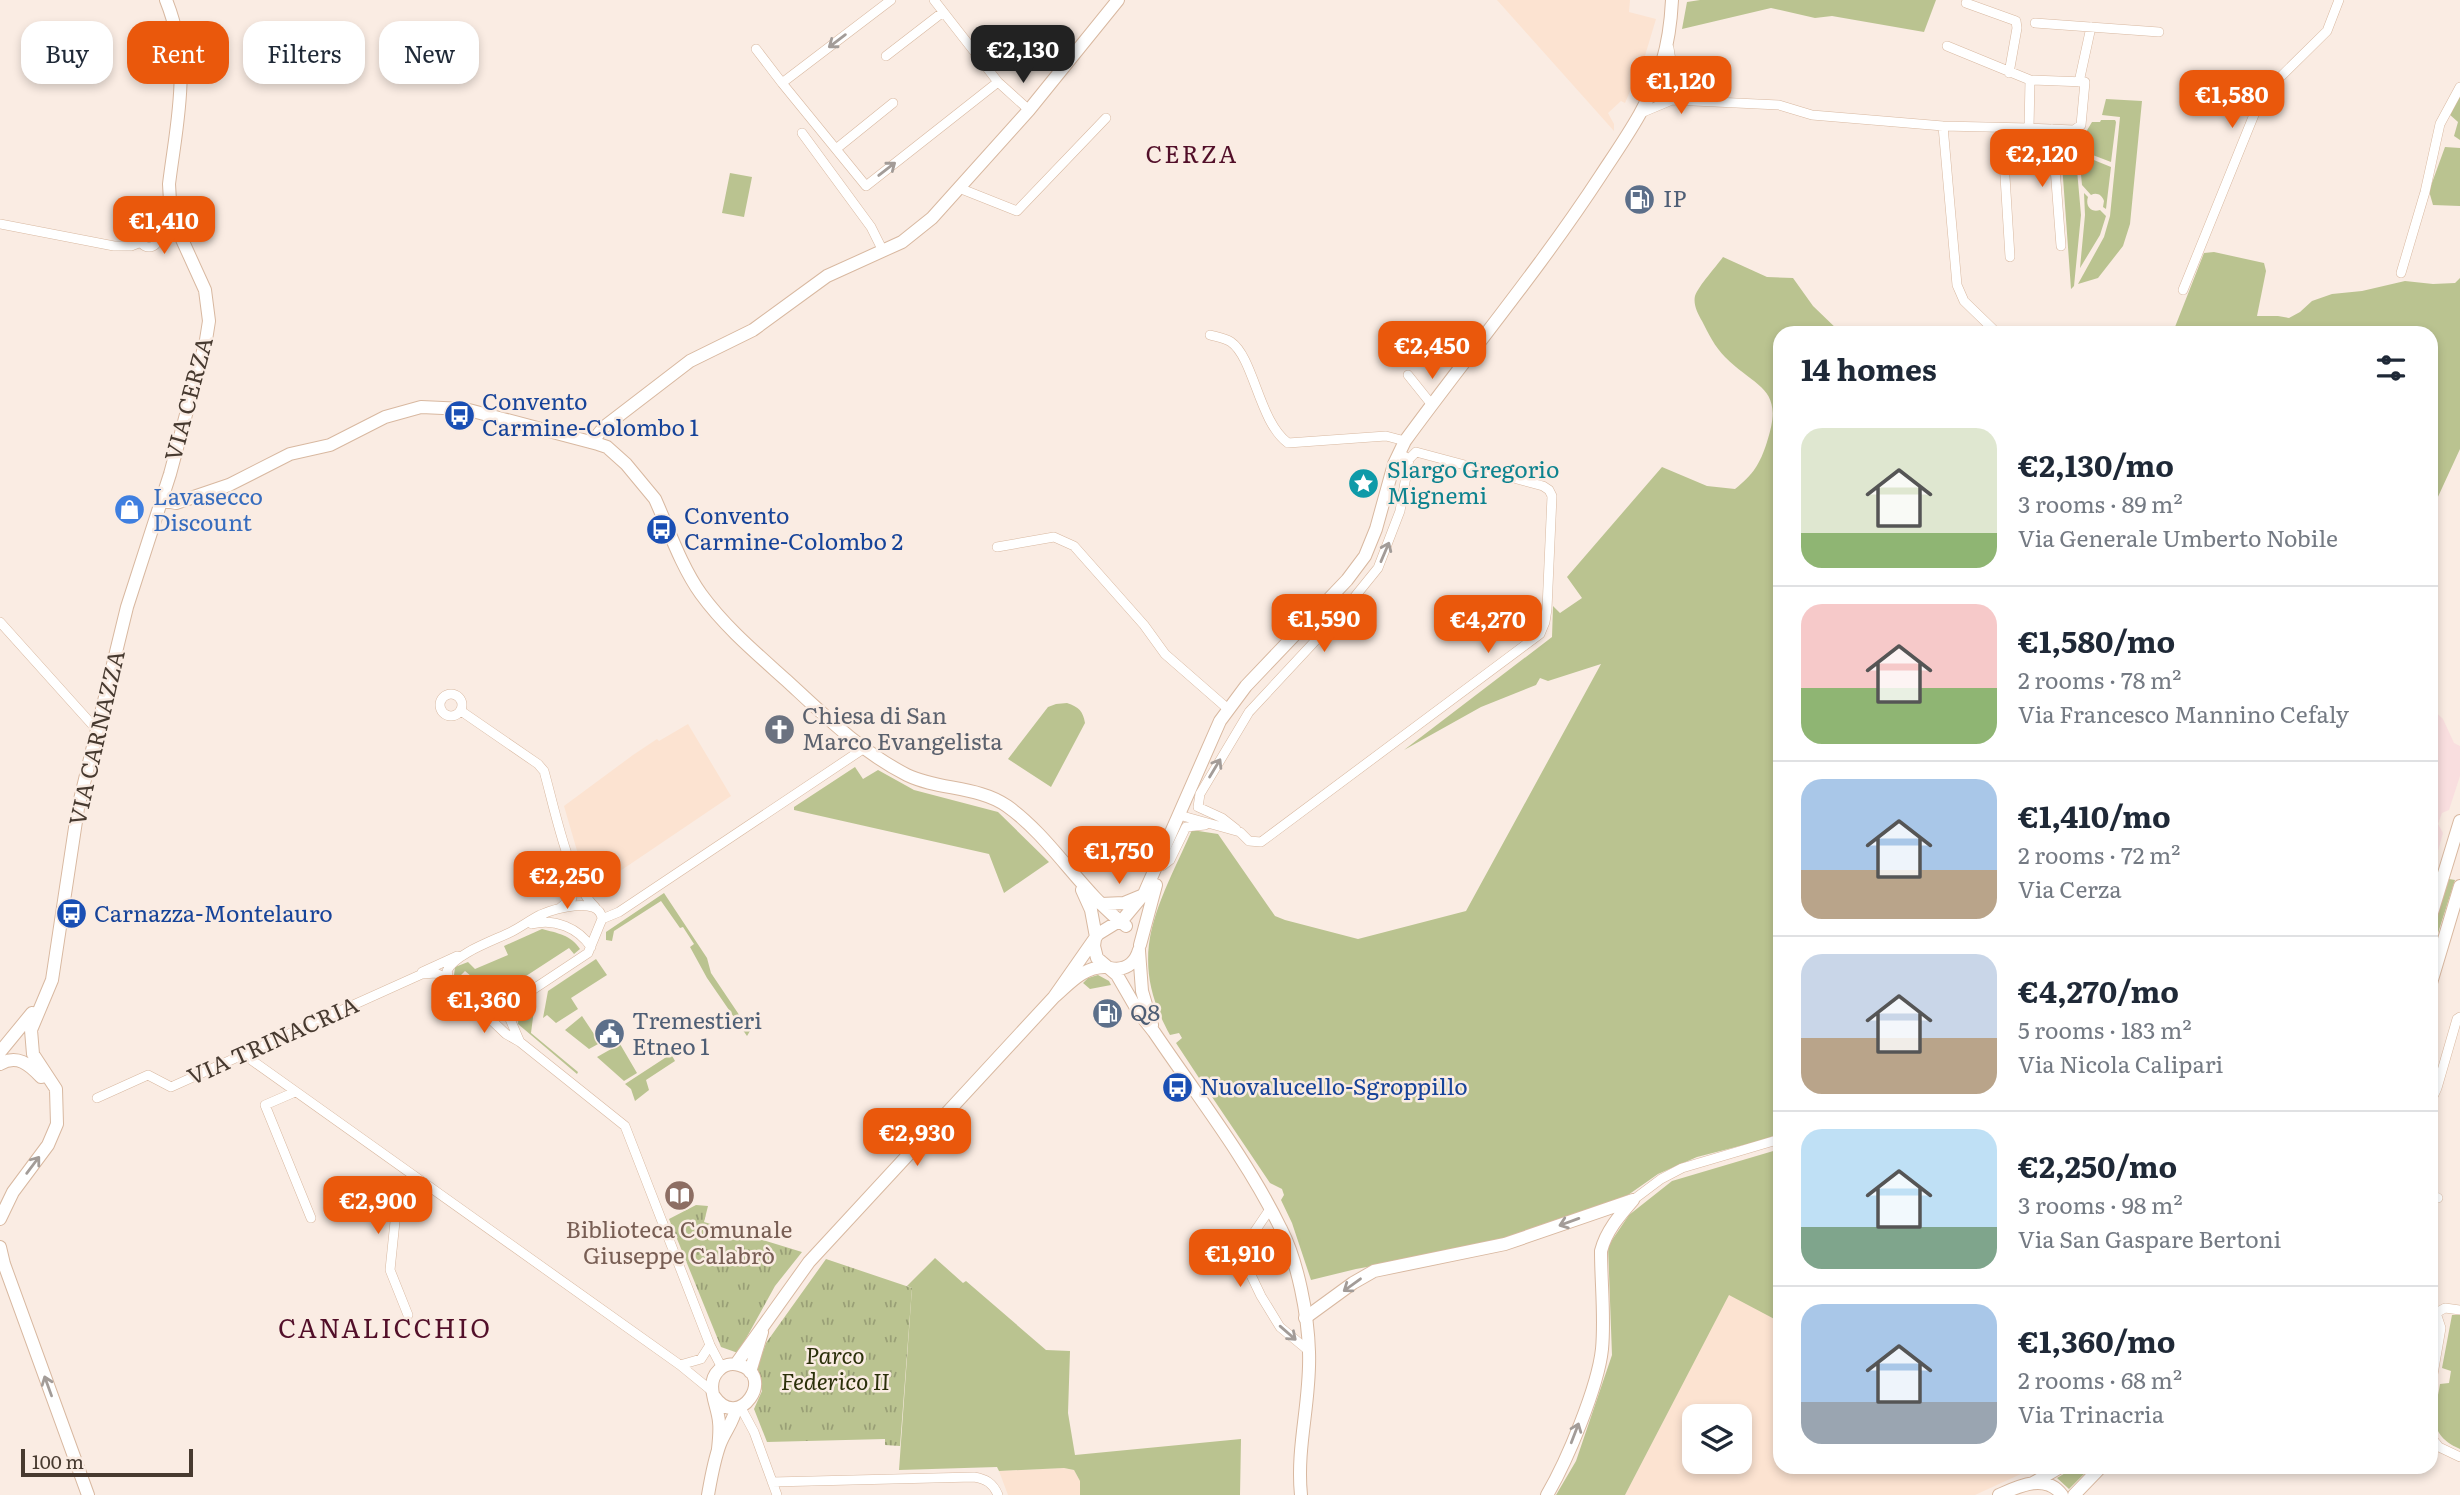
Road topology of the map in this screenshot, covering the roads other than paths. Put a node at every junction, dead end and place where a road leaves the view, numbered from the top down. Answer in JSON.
{"nodes":[{"id":1,"x":166,"y":0,"type":"edge"},
{"id":2,"x":891,"y":0,"type":"edge"},
{"id":3,"x":934,"y":0,"type":"edge"},
{"id":4,"x":1118,"y":0,"type":"edge"},
{"id":5,"x":1672,"y":0,"type":"edge"},
{"id":6,"x":2339,"y":0,"type":"edge"},
{"id":7,"x":1966,"y":3,"type":"dead end"},
{"id":8,"x":943,"y":12,"type":"junction"},
{"id":9,"x":2035,"y":23,"type":"dead end"},
{"id":10,"x":2091,"y":27,"type":"junction"},
{"id":11,"x":2159,"y":32,"type":"dead end"},
{"id":12,"x":1668,"y":40,"type":"junction"},
{"id":13,"x":1947,"y":46,"type":"dead end"},
{"id":14,"x":756,"y":49,"type":"dead end"},
{"id":15,"x":886,"y":56,"type":"dead end"},
{"id":16,"x":2009,"y":73,"type":"junction"},
{"id":17,"x":2030,"y":80,"type":"junction"},
{"id":18,"x":1680,"y":81,"type":"junction"},
{"id":19,"x":998,"y":82,"type":"junction"},
{"id":20,"x":1655,"y":82,"type":"junction"},
{"id":21,"x":2079,"y":82,"type":"junction"},
{"id":22,"x":782,"y":83,"type":"junction"},
{"id":23,"x":2460,"y":87,"type":"edge"},
{"id":24,"x":1672,"y":100,"type":"junction"},
{"id":25,"x":1716,"y":102,"type":"junction"},
{"id":26,"x":893,"y":103,"type":"dead end"},
{"id":27,"x":1029,"y":110,"type":"junction"},
{"id":28,"x":1641,"y":113,"type":"junction"},
{"id":29,"x":1107,"y":118,"type":"dead end"},
{"id":30,"x":1944,"y":126,"type":"junction"},
{"id":31,"x":2002,"y":128,"type":"junction"},
{"id":32,"x":2029,"y":128,"type":"junction"},
{"id":33,"x":2052,"y":129,"type":"junction"},
{"id":34,"x":802,"y":133,"type":"dead end"},
{"id":35,"x":836,"y":149,"type":"junction"},
{"id":36,"x":959,"y":188,"type":"junction"},
{"id":37,"x":0,"y":224,"type":"edge"},
{"id":38,"x":141,"y":242,"type":"dead end"},
{"id":39,"x":2061,"y":246,"type":"dead end"},
{"id":40,"x":883,"y":251,"type":"junction"},
{"id":41,"x":2010,"y":257,"type":"dead end"},
{"id":42,"x":2401,"y":273,"type":"dead end"},
{"id":43,"x":2183,"y":290,"type":"dead end"},
{"id":44,"x":1990,"y":326,"type":"edge"},
{"id":45,"x":1210,"y":335,"type":"dead end"},
{"id":46,"x":1408,"y":375,"type":"dead end"},
{"id":47,"x":1432,"y":405,"type":"junction"},
{"id":48,"x":1405,"y":441,"type":"junction"},
{"id":49,"x":592,"y":442,"type":"junction"},
{"id":50,"x":1404,"y":456,"type":"junction"},
{"id":51,"x":161,"y":500,"type":"junction"},
{"id":52,"x":997,"y":547,"type":"dead end"},
{"id":53,"x":0,"y":622,"type":"edge"},
{"id":54,"x":1228,"y":709,"type":"junction"},
{"id":55,"x":461,"y":711,"type":"dead end"},
{"id":56,"x":97,"y":730,"type":"junction"},
{"id":57,"x":863,"y":749,"type":"junction"},
{"id":58,"x":1195,"y":792,"type":"junction"},
{"id":59,"x":1179,"y":815,"type":"junction"},
{"id":60,"x":2460,"y":821,"type":"edge"},
{"id":61,"x":1217,"y":826,"type":"junction"},
{"id":62,"x":1240,"y":832,"type":"junction"},
{"id":63,"x":1165,"y":846,"type":"junction"},
{"id":64,"x":1162,"y":866,"type":"junction"},
{"id":65,"x":574,"y":874,"type":"junction"},
{"id":66,"x":1075,"y":878,"type":"junction"},
{"id":67,"x":2438,"y":884,"type":"edge"},
{"id":68,"x":2460,"y":886,"type":"edge"},
{"id":69,"x":1144,"y":894,"type":"junction"},
{"id":70,"x":1101,"y":904,"type":"junction"},
{"id":71,"x":595,"y":906,"type":"junction"},
{"id":72,"x":560,"y":908,"type":"junction"},
{"id":73,"x":607,"y":917,"type":"junction"},
{"id":74,"x":1120,"y":923,"type":"junction"},
{"id":75,"x":525,"y":925,"type":"junction"},
{"id":76,"x":1096,"y":938,"type":"junction"},
{"id":77,"x":592,"y":947,"type":"junction"},
{"id":78,"x":1139,"y":948,"type":"junction"},
{"id":79,"x":466,"y":954,"type":"junction"},
{"id":80,"x":2438,"y":960,"type":"edge"},
{"id":81,"x":1108,"y":967,"type":"junction"},
{"id":82,"x":412,"y":978,"type":"junction"},
{"id":83,"x":52,"y":980,"type":"junction"},
{"id":84,"x":449,"y":980,"type":"junction"},
{"id":85,"x":1054,"y":997,"type":"junction"},
{"id":86,"x":471,"y":1000,"type":"junction"},
{"id":87,"x":514,"y":1002,"type":"junction"},
{"id":88,"x":2460,"y":1017,"type":"edge"},
{"id":89,"x":1154,"y":1032,"type":"junction"},
{"id":90,"x":520,"y":1042,"type":"junction"},
{"id":91,"x":0,"y":1052,"type":"edge"},
{"id":92,"x":243,"y":1054,"type":"junction"},
{"id":93,"x":0,"y":1064,"type":"edge"},
{"id":94,"x":2438,"y":1084,"type":"edge"},
{"id":95,"x":295,"y":1092,"type":"junction"},
{"id":96,"x":97,"y":1098,"type":"dead end"},
{"id":97,"x":57,"y":1108,"type":"junction"},
{"id":98,"x":1773,"y":1141,"type":"edge"},
{"id":99,"x":430,"y":1186,"type":"junction"},
{"id":100,"x":1633,"y":1200,"type":"junction"},
{"id":101,"x":1270,"y":1209,"type":"junction"},
{"id":102,"x":0,"y":1219,"type":"edge"},
{"id":103,"x":311,"y":1219,"type":"dead end"},
{"id":104,"x":0,"y":1247,"type":"edge"},
{"id":105,"x":2460,"y":1310,"type":"edge"},
{"id":106,"x":2438,"y":1311,"type":"edge"},
{"id":107,"x":408,"y":1315,"type":"dead end"},
{"id":108,"x":1305,"y":1318,"type":"junction"},
{"id":109,"x":2438,"y":1321,"type":"edge"},
{"id":110,"x":764,"y":1326,"type":"junction"},
{"id":111,"x":710,"y":1345,"type":"junction"},
{"id":112,"x":2438,"y":1345,"type":"edge"},
{"id":113,"x":1309,"y":1351,"type":"junction"},
{"id":114,"x":736,"y":1364,"type":"junction"},
{"id":115,"x":680,"y":1365,"type":"junction"},
{"id":116,"x":719,"y":1371,"type":"junction"},
{"id":117,"x":750,"y":1372,"type":"junction"},
{"id":118,"x":697,"y":1378,"type":"junction"},
{"id":119,"x":714,"y":1394,"type":"junction"},
{"id":120,"x":743,"y":1404,"type":"junction"},
{"id":121,"x":2438,"y":1445,"type":"edge"},
{"id":122,"x":718,"y":1448,"type":"junction"},
{"id":123,"x":2460,"y":1457,"type":"edge"},
{"id":124,"x":2048,"y":1474,"type":"edge"},
{"id":125,"x":2094,"y":1474,"type":"edge"},
{"id":126,"x":772,"y":1482,"type":"junction"},
{"id":127,"x":2031,"y":1484,"type":"junction"},
{"id":128,"x":88,"y":1495,"type":"edge"},
{"id":129,"x":708,"y":1495,"type":"edge"},
{"id":130,"x":777,"y":1495,"type":"edge"},
{"id":131,"x":998,"y":1495,"type":"edge"},
{"id":132,"x":1301,"y":1495,"type":"edge"},
{"id":133,"x":1547,"y":1495,"type":"edge"},
{"id":134,"x":1999,"y":1495,"type":"edge"},
{"id":135,"x":2018,"y":1495,"type":"edge"},
{"id":136,"x":2062,"y":1495,"type":"edge"},
{"id":137,"x":2074,"y":1495,"type":"edge"}],
"edges":[{"from":1,"to":51,"type":"main road","name":"VIA CERZA"},
{"from":2,"to":22,"type":"street","one_way":true},
{"from":3,"to":8,"type":"street"},
{"from":4,"to":27,"type":"main road"},
{"from":5,"to":12,"type":"main road"},
{"from":6,"to":43,"type":"street"},
{"from":7,"to":16,"type":"street"},
{"from":8,"to":15,"type":"street"},
{"from":8,"to":19,"type":"street"},
{"from":9,"to":10,"type":"street"},
{"from":10,"to":11,"type":"street"},
{"from":10,"to":21,"type":"street"},
{"from":12,"to":18,"type":"street"},
{"from":12,"to":20,"type":"main road"},
{"from":13,"to":16,"type":"street"},
{"from":14,"to":22,"type":"street"},
{"from":16,"to":17,"type":"street"},
{"from":17,"to":21,"type":"street"},
{"from":17,"to":32,"type":"street"},
{"from":18,"to":20,"type":"street"},
{"from":18,"to":25,"type":"street"},
{"from":19,"to":27,"type":"street"},
{"from":35,"to":19,"type":"street","one_way":true},
{"from":20,"to":24,"type":"street"},
{"from":20,"to":28,"type":"main road"},
{"from":21,"to":33,"type":"street"},
{"from":22,"to":35,"type":"street"},
{"from":23,"to":42,"type":"street"},
{"from":24,"to":25,"type":"street"},
{"from":24,"to":28,"type":"street"},
{"from":25,"to":30,"type":"street"},
{"from":26,"to":35,"type":"street"},
{"from":27,"to":36,"type":"main road"},
{"from":28,"to":47,"type":"main road"},
{"from":29,"to":36,"type":"street"},
{"from":30,"to":31,"type":"street"},
{"from":30,"to":44,"type":"street"},
{"from":31,"to":32,"type":"street"},
{"from":31,"to":41,"type":"street"},
{"from":32,"to":33,"type":"street"},
{"from":33,"to":39,"type":"street"},
{"from":34,"to":40,"type":"street"},
{"from":36,"to":40,"type":"main road"},
{"from":37,"to":38,"type":"street"},
{"from":40,"to":49,"type":"main road"},
{"from":45,"to":48,"type":"street"},
{"from":46,"to":47,"type":"street"},
{"from":47,"to":48,"type":"main road"},
{"from":48,"to":50,"type":"main road"},
{"from":49,"to":51,"type":"main road"},
{"from":49,"to":57,"type":"main road"},
{"from":50,"to":54,"type":"main road"},
{"from":58,"to":50,"type":"street","one_way":true},
{"from":50,"to":62,"type":"street"},
{"from":51,"to":56,"type":"main road","name":"VIA CARNAZZA"},
{"from":52,"to":54,"type":"street"},
{"from":53,"to":56,"type":"street"},
{"from":54,"to":58,"type":"main road"},
{"from":55,"to":65,"type":"street"},
{"from":56,"to":83,"type":"main road","name":"VIA CARNAZZA"},
{"from":57,"to":66,"type":"main road"},
{"from":57,"to":73,"type":"street"},
{"from":58,"to":59,"type":"main road"},
{"from":58,"to":62,"type":"street"},
{"from":59,"to":61,"type":"street"},
{"from":59,"to":63,"type":"main road"},
{"from":60,"to":67,"type":"main road"},
{"from":61,"to":62,"type":"street"},
{"from":61,"to":64,"type":"street"},
{"from":63,"to":64,"type":"main road"},
{"from":63,"to":69,"type":"main road"},
{"from":64,"to":78,"type":"main road"},
{"from":65,"to":71,"type":"street"},
{"from":65,"to":72,"type":"street"},
{"from":66,"to":70,"type":"main road"},
{"from":66,"to":76,"type":"main road"},
{"from":68,"to":80,"type":"main road"},
{"from":69,"to":70,"type":"main road"},
{"from":69,"to":74,"type":"main road"},
{"from":70,"to":74,"type":"main road"},
{"from":71,"to":72,"type":"street"},
{"from":71,"to":73,"type":"street"},
{"from":72,"to":75,"type":"street","name":"VIA TRINACRIA"},
{"from":73,"to":77,"type":"street"},
{"from":74,"to":76,"type":"main road"},
{"from":74,"to":78,"type":"main road"},
{"from":75,"to":77,"type":"street"},
{"from":75,"to":79,"type":"street","name":"VIA TRINACRIA"},
{"from":76,"to":81,"type":"main road"},
{"from":76,"to":85,"type":"main road"},
{"from":77,"to":87,"type":"street"},
{"from":78,"to":81,"type":"main road"},
{"from":78,"to":89,"type":"main road"},
{"from":79,"to":82,"type":"street","name":"VIA TRINACRIA"},
{"from":79,"to":84,"type":"street"},
{"from":81,"to":85,"type":"main road"},
{"from":81,"to":89,"type":"main road"},
{"from":82,"to":84,"type":"street"},
{"from":82,"to":92,"type":"street","name":"VIA TRINACRIA"},
{"from":83,"to":91,"type":"main road"},
{"from":83,"to":97,"type":"main road"},
{"from":84,"to":86,"type":"street"},
{"from":85,"to":110,"type":"main road"},
{"from":86,"to":87,"type":"street"},
{"from":86,"to":90,"type":"street"},
{"from":87,"to":90,"type":"street"},
{"from":88,"to":94,"type":"street"},
{"from":89,"to":101,"type":"main road"},
{"from":90,"to":111,"type":"street"},
{"from":92,"to":95,"type":"street"},
{"from":92,"to":96,"type":"street","name":"VIA TRINACRIA"},
{"from":93,"to":97,"type":"main road"},
{"from":95,"to":99,"type":"street"},
{"from":95,"to":103,"type":"street"},
{"from":102,"to":97,"type":"main road","one_way":true},
{"from":98,"to":100,"type":"street"},
{"from":99,"to":107,"type":"street"},
{"from":99,"to":115,"type":"street"},
{"from":100,"to":108,"type":"main road","one_way":true},
{"from":133,"to":100,"type":"main road","one_way":true},
{"from":101,"to":108,"type":"main road"},
{"from":101,"to":113,"type":"street","one_way":true},
{"from":128,"to":104,"type":"main road","one_way":true},
{"from":105,"to":106,"type":"street"},
{"from":108,"to":113,"type":"main road"},
{"from":109,"to":112,"type":"street"},
{"from":110,"to":114,"type":"main road"},
{"from":110,"to":117,"type":"main road"},
{"from":111,"to":115,"type":"street"},
{"from":111,"to":116,"type":"street"},
{"from":113,"to":132,"type":"main road"},
{"from":114,"to":116,"type":"main road"},
{"from":114,"to":117,"type":"main road"},
{"from":115,"to":118,"type":"street"},
{"from":116,"to":118,"type":"street"},
{"from":116,"to":119,"type":"main road"},
{"from":117,"to":120,"type":"main road"},
{"from":118,"to":119,"type":"street"},
{"from":119,"to":120,"type":"main road"},
{"from":119,"to":122,"type":"main road"},
{"from":120,"to":122,"type":"main road"},
{"from":120,"to":126,"type":"street"},
{"from":121,"to":123,"type":"street"},
{"from":122,"to":129,"type":"main road"},
{"from":124,"to":127,"type":"main road"},
{"from":125,"to":137,"type":"main road"},
{"from":126,"to":130,"type":"street"},
{"from":126,"to":131,"type":"street"},
{"from":127,"to":134,"type":"main road"},
{"from":127,"to":135,"type":"main road"},
{"from":127,"to":136,"type":"main road"}]}
